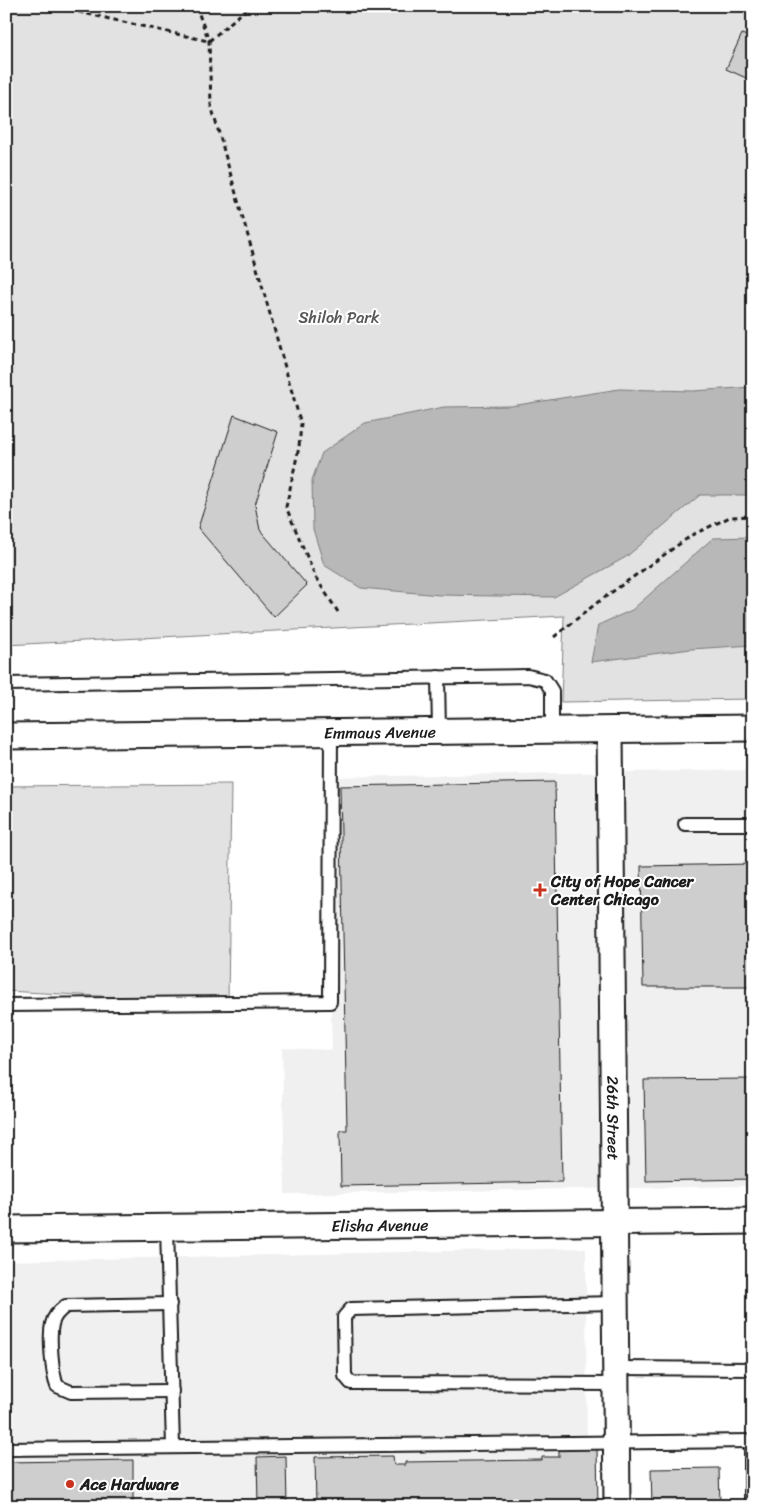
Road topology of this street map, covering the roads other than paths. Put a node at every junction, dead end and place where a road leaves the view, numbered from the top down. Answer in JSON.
{"nodes":[{"id":1,"x":438,"y":677,"type":"junction"},
{"id":2,"x":6,"y":684,"type":"edge"},
{"id":3,"x":753,"y":728,"type":"edge"},
{"id":4,"x":552,"y":730,"type":"junction"},
{"id":5,"x":610,"y":730,"type":"junction"},
{"id":6,"x":331,"y":731,"type":"junction"},
{"id":7,"x":439,"y":731,"type":"junction"},
{"id":8,"x":6,"y":736,"type":"edge"},
{"id":9,"x":685,"y":824,"type":"dead end"},
{"id":10,"x":753,"y":824,"type":"edge"},
{"id":11,"x":6,"y":1005,"type":"edge"},
{"id":12,"x":753,"y":1220,"type":"edge"},
{"id":13,"x":614,"y":1222,"type":"junction"},
{"id":14,"x":167,"y":1227,"type":"junction"},
{"id":15,"x":6,"y":1229,"type":"edge"},
{"id":16,"x":615,"y":1303,"type":"junction"},
{"id":17,"x":170,"y":1304,"type":"junction"},
{"id":18,"x":753,"y":1369,"type":"edge"},
{"id":19,"x":616,"y":1376,"type":"junction"},
{"id":20,"x":172,"y":1391,"type":"junction"},
{"id":21,"x":752,"y":1440,"type":"edge"},
{"id":22,"x":616,"y":1442,"type":"junction"},
{"id":23,"x":173,"y":1447,"type":"junction"},
{"id":24,"x":6,"y":1449,"type":"edge"},
{"id":25,"x":617,"y":1506,"type":"edge"},
{"id":26,"x":751,"y":1506,"type":"edge"}],
"edges":[{"from":1,"to":2,"type":"lane"},
{"from":1,"to":4,"type":"lane"},
{"from":1,"to":7,"type":"lane"},
{"from":3,"to":5,"type":"street","name":"Emmaus Avenue"},
{"from":4,"to":5,"type":"street","name":"Emmaus Avenue"},
{"from":4,"to":7,"type":"street","name":"Emmaus Avenue"},
{"from":5,"to":13,"type":"street","name":"26th Street"},
{"from":6,"to":7,"type":"street","name":"Emmaus Avenue"},
{"from":6,"to":8,"type":"street","name":"Emmaus Avenue"},
{"from":6,"to":11,"type":"lane"},
{"from":9,"to":10,"type":"lane"},
{"from":12,"to":13,"type":"street","name":"Elisha Avenue"},
{"from":13,"to":14,"type":"street","name":"Elisha Avenue"},
{"from":13,"to":16,"type":"street","name":"26th Street"},
{"from":14,"to":15,"type":"street","name":"Elisha Avenue"},
{"from":14,"to":17,"type":"lane"},
{"from":16,"to":19,"type":"street","name":"26th Street"},
{"from":16,"to":19,"type":"lane"},
{"from":17,"to":20,"type":"lane"},
{"from":17,"to":20,"type":"lane"},
{"from":18,"to":19,"type":"lane"},
{"from":19,"to":22,"type":"street","name":"26th Street"},
{"from":20,"to":23,"type":"lane"},
{"from":21,"to":22,"type":"lane"},
{"from":21,"to":26,"type":"lane"},
{"from":22,"to":23,"type":"lane"},
{"from":22,"to":25,"type":"street","name":"26th Street"},
{"from":23,"to":24,"type":"lane"}]}
